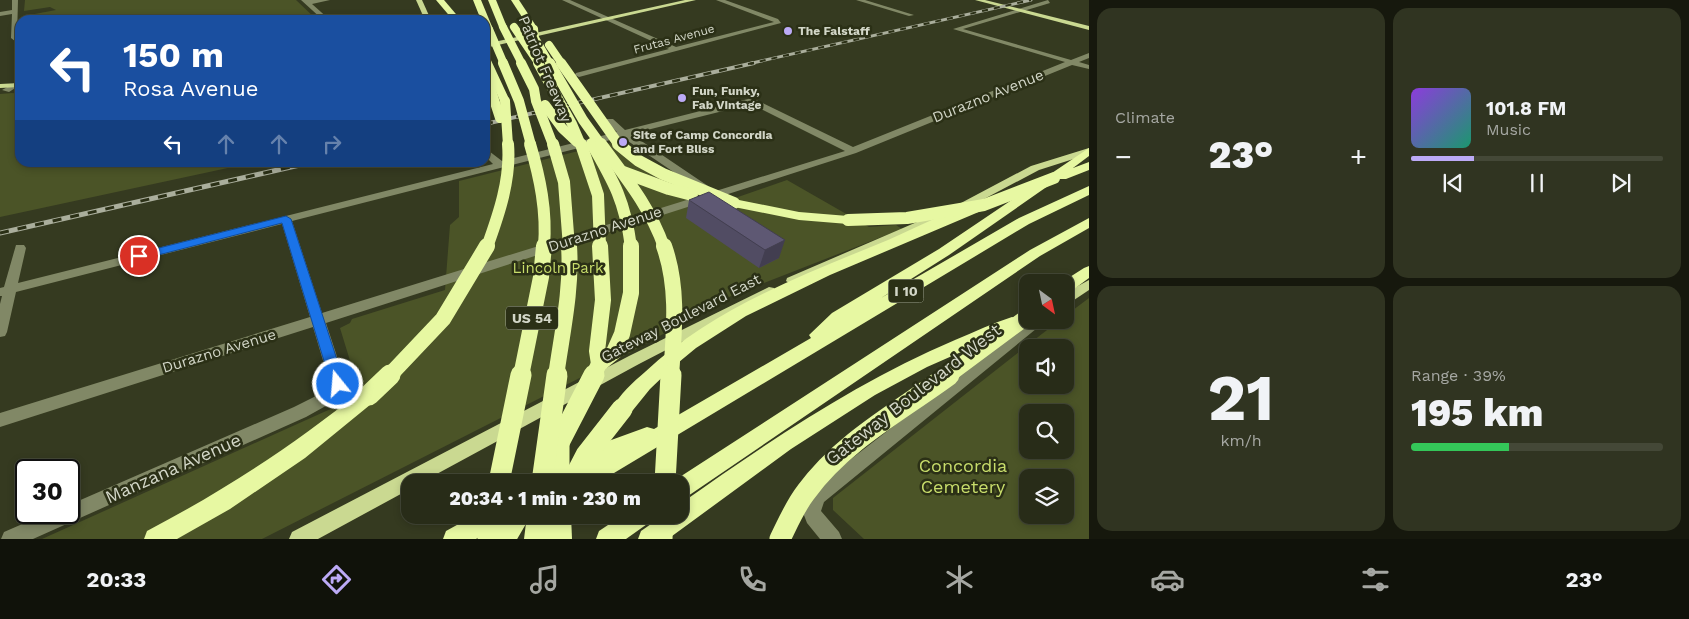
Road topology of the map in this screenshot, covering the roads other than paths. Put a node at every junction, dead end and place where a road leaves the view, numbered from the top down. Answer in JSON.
{"nodes":[{"id":1,"x":15,"y":0,"type":"edge"},
{"id":2,"x":327,"y":0,"type":"edge"},
{"id":3,"x":419,"y":0,"type":"edge"},
{"id":4,"x":440,"y":0,"type":"edge"},
{"id":5,"x":478,"y":0,"type":"edge"},
{"id":6,"x":492,"y":0,"type":"edge"},
{"id":7,"x":515,"y":0,"type":"edge"},
{"id":8,"x":565,"y":0,"type":"edge"},
{"id":9,"x":678,"y":0,"type":"edge"},
{"id":10,"x":693,"y":0,"type":"edge"},
{"id":11,"x":719,"y":0,"type":"edge"},
{"id":12,"x":863,"y":0,"type":"edge"},
{"id":13,"x":978,"y":0,"type":"edge"},
{"id":14,"x":306,"y":2,"type":"edge"},
{"id":15,"x":1048,"y":2,"type":"dead end"},
{"id":16,"x":458,"y":8,"type":"dead end"},
{"id":17,"x":1018,"y":10,"type":"junction"},
{"id":18,"x":14,"y":12,"type":"junction"},
{"id":19,"x":0,"y":14,"type":"edge"},
{"id":20,"x":321,"y":15,"type":"edge"},
{"id":21,"x":425,"y":15,"type":"edge"},
{"id":22,"x":453,"y":15,"type":"edge"},
{"id":23,"x":462,"y":15,"type":"edge"},
{"id":24,"x":484,"y":15,"type":"edge"},
{"id":25,"x":912,"y":15,"type":"dead end"},
{"id":26,"x":604,"y":18,"type":"junction"},
{"id":27,"x":532,"y":25,"type":"junction"},
{"id":28,"x":509,"y":27,"type":"junction"},
{"id":29,"x":1089,"y":28,"type":"edge"},
{"id":30,"x":490,"y":31,"type":"edge"},
{"id":31,"x":15,"y":39,"type":"edge"},
{"id":32,"x":490,"y":41,"type":"edge"},
{"id":33,"x":490,"y":45,"type":"edge"},
{"id":34,"x":676,"y":50,"type":"junction"},
{"id":35,"x":1089,"y":55,"type":"edge"},
{"id":36,"x":1072,"y":62,"type":"junction"},
{"id":37,"x":490,"y":67,"type":"edge"},
{"id":38,"x":1089,"y":67,"type":"edge"},
{"id":39,"x":579,"y":75,"type":"dead end"},
{"id":40,"x":15,"y":86,"type":"edge"},
{"id":41,"x":490,"y":86,"type":"edge"},
{"id":42,"x":2,"y":89,"type":"edge"},
{"id":43,"x":534,"y":90,"type":"junction"},
{"id":44,"x":505,"y":101,"type":"junction"},
{"id":45,"x":583,"y":120,"type":"junction"},
{"id":46,"x":610,"y":121,"type":"dead end"},
{"id":47,"x":623,"y":133,"type":"junction"},
{"id":48,"x":508,"y":140,"type":"junction"},
{"id":49,"x":853,"y":151,"type":"junction"},
{"id":50,"x":1089,"y":151,"type":"edge"},
{"id":51,"x":533,"y":152,"type":"junction"},
{"id":52,"x":490,"y":156,"type":"edge"},
{"id":53,"x":499,"y":164,"type":"junction"},
{"id":54,"x":490,"y":166,"type":"edge"},
{"id":55,"x":1089,"y":166,"type":"edge"},
{"id":56,"x":487,"y":167,"type":"edge"},
{"id":57,"x":1089,"y":190,"type":"edge"},
{"id":58,"x":714,"y":194,"type":"junction"},
{"id":59,"x":734,"y":203,"type":"junction"},
{"id":60,"x":984,"y":205,"type":"junction"},
{"id":61,"x":286,"y":219,"type":"junction"},
{"id":62,"x":1089,"y":222,"type":"edge"},
{"id":63,"x":20,"y":248,"type":"dead end"},
{"id":64,"x":1089,"y":271,"type":"edge"},
{"id":65,"x":1089,"y":284,"type":"edge"},
{"id":66,"x":1074,"y":287,"type":"edge"},
{"id":67,"x":5,"y":290,"type":"edge"},
{"id":68,"x":1074,"y":292,"type":"edge"},
{"id":69,"x":319,"y":319,"type":"junction"},
{"id":70,"x":1019,"y":320,"type":"edge"},
{"id":71,"x":1019,"y":323,"type":"edge"},
{"id":72,"x":1028,"y":329,"type":"edge"},
{"id":73,"x":0,"y":332,"type":"edge"},
{"id":74,"x":786,"y":361,"type":"junction"},
{"id":75,"x":599,"y":364,"type":"junction"},
{"id":76,"x":557,"y":368,"type":"junction"},
{"id":77,"x":0,"y":420,"type":"edge"},
{"id":78,"x":684,"y":421,"type":"junction"},
{"id":79,"x":501,"y":474,"type":"edge"},
{"id":80,"x":541,"y":474,"type":"edge"},
{"id":81,"x":543,"y":474,"type":"edge"},
{"id":82,"x":560,"y":474,"type":"edge"},
{"id":83,"x":566,"y":474,"type":"edge"},
{"id":84,"x":576,"y":474,"type":"edge"},
{"id":85,"x":595,"y":474,"type":"edge"},
{"id":86,"x":665,"y":474,"type":"edge"},
{"id":87,"x":689,"y":483,"type":"edge"},
{"id":88,"x":479,"y":524,"type":"edge"},
{"id":89,"x":492,"y":524,"type":"edge"},
{"id":90,"x":513,"y":524,"type":"edge"},
{"id":91,"x":513,"y":524,"type":"edge"},
{"id":92,"x":537,"y":524,"type":"edge"},
{"id":93,"x":552,"y":524,"type":"edge"},
{"id":94,"x":560,"y":524,"type":"edge"},
{"id":95,"x":629,"y":524,"type":"edge"},
{"id":96,"x":663,"y":524,"type":"edge"},
{"id":97,"x":11,"y":539,"type":"edge"},
{"id":98,"x":154,"y":539,"type":"edge"},
{"id":99,"x":300,"y":539,"type":"edge"},
{"id":100,"x":454,"y":539,"type":"edge"},
{"id":101,"x":488,"y":539,"type":"edge"},
{"id":102,"x":505,"y":539,"type":"edge"},
{"id":103,"x":535,"y":539,"type":"edge"},
{"id":104,"x":544,"y":539,"type":"edge"},
{"id":105,"x":561,"y":539,"type":"edge"},
{"id":106,"x":607,"y":539,"type":"edge"},
{"id":107,"x":649,"y":539,"type":"edge"},
{"id":108,"x":662,"y":539,"type":"edge"},
{"id":109,"x":780,"y":539,"type":"edge"},
{"id":110,"x":832,"y":539,"type":"edge"}],
"edges":[{"from":1,"to":18,"type":"street"},
{"from":2,"to":14,"type":"street"},
{"from":3,"to":21,"type":"main road"},
{"from":4,"to":22,"type":"highway"},
{"from":5,"to":24,"type":"highway","number":"US 54","bridge":true},
{"from":6,"to":28,"type":"highway","name":"Patriot Freeway"},
{"from":7,"to":27,"type":"highway"},
{"from":8,"to":26,"type":"street"},
{"from":9,"to":26,"type":"main road"},
{"from":10,"to":26,"type":"main road"},
{"from":11,"to":34,"type":"street","name":"Frutas Avenue"},
{"from":12,"to":25,"type":"street"},
{"from":13,"to":17,"type":"main road"},
{"from":14,"to":20,"type":"street"},
{"from":15,"to":17,"type":"street"},
{"from":16,"to":23,"type":"highway"},
{"from":17,"to":29,"type":"main road"},
{"from":17,"to":36,"type":"street"},
{"from":18,"to":19,"type":"street"},
{"from":18,"to":31,"type":"street"},
{"from":26,"to":32,"type":"main road"},
{"from":26,"to":33,"type":"main road"},
{"from":26,"to":34,"type":"street"},
{"from":27,"to":45,"type":"highway","bridge":true},
{"from":27,"to":59,"type":"highway","bridge":true},
{"from":28,"to":43,"type":"highway","name":"Patriot Freeway","number":"US 54","bridge":true},
{"from":28,"to":75,"type":"highway","bridge":true},
{"from":30,"to":51,"type":"highway","number":"US 54","bridge":true},
{"from":34,"to":39,"type":"street","name":"Frutas Avenue"},
{"from":35,"to":36,"type":"street","name":"Durazno Avenue"},
{"from":36,"to":38,"type":"street"},
{"from":36,"to":49,"type":"street","name":"Durazno Avenue"},
{"from":37,"to":44,"type":"highway"},
{"from":40,"to":42,"type":"main road"},
{"from":41,"to":48,"type":"highway","bridge":true},
{"from":43,"to":59,"type":"highway","bridge":true},
{"from":43,"to":76,"type":"highway","name":"Patriot Freeway","number":"US 54","bridge":true},
{"from":44,"to":48,"type":"highway","bridge":true},
{"from":44,"to":51,"type":"highway","bridge":true},
{"from":45,"to":75,"type":"highway","bridge":true},
{"from":45,"to":86,"type":"highway","bridge":true},
{"from":46,"to":47,"type":"street"},
{"from":47,"to":49,"type":"street"},
{"from":47,"to":53,"type":"street"},
{"from":47,"to":58,"type":"street"},
{"from":48,"to":98,"type":"highway","bridge":true},
{"from":49,"to":58,"type":"street","name":"Durazno Avenue"},
{"from":50,"to":74,"type":"highway"},
{"from":50,"to":99,"type":"main road","name":"Gateway Boulevard East"},
{"from":51,"to":79,"type":"highway","number":"US 54","bridge":true},
{"from":52,"to":53,"type":"street"},
{"from":53,"to":54,"type":"street"},
{"from":55,"to":60,"type":"highway","bridge":true},
{"from":56,"to":61,"type":"street"},
{"from":57,"to":74,"type":"highway","number":"I 10"},
{"from":58,"to":69,"type":"street","name":"Durazno Avenue"},
{"from":59,"to":60,"type":"highway","bridge":true},
{"from":60,"to":84,"type":"highway","bridge":true},
{"from":61,"to":67,"type":"street"},
{"from":61,"to":69,"type":"street"},
{"from":62,"to":87,"type":"highway","number":"I 10"},
{"from":63,"to":67,"type":"street"},
{"from":64,"to":66,"type":"highway"},
{"from":65,"to":68,"type":"main road"},
{"from":67,"to":73,"type":"street"},
{"from":69,"to":77,"type":"street","name":"Durazno Avenue"},
{"from":69,"to":97,"type":"street","name":"Manzana Avenue"},
{"from":70,"to":107,"type":"highway"},
{"from":71,"to":109,"type":"highway","bridge":true},
{"from":72,"to":110,"type":"street","name":"Gateway Boulevard West"},
{"from":74,"to":78,"type":"highway","number":"I 10"},
{"from":75,"to":80,"type":"highway","bridge":true},
{"from":76,"to":81,"type":"highway","name":"Patriot Freeway","number":"US 54","bridge":true},
{"from":76,"to":82,"type":"highway","bridge":true},
{"from":78,"to":83,"type":"highway"},
{"from":78,"to":85,"type":"highway","number":"I 10"},
{"from":88,"to":100,"type":"highway"},
{"from":89,"to":101,"type":"highway","bridge":true},
{"from":90,"to":101,"type":"highway"},
{"from":91,"to":102,"type":"highway","bridge":true},
{"from":92,"to":103,"type":"highway"},
{"from":93,"to":104,"type":"highway"},
{"from":94,"to":105,"type":"highway"},
{"from":95,"to":106,"type":"highway"},
{"from":96,"to":108,"type":"highway","bridge":true}]}
